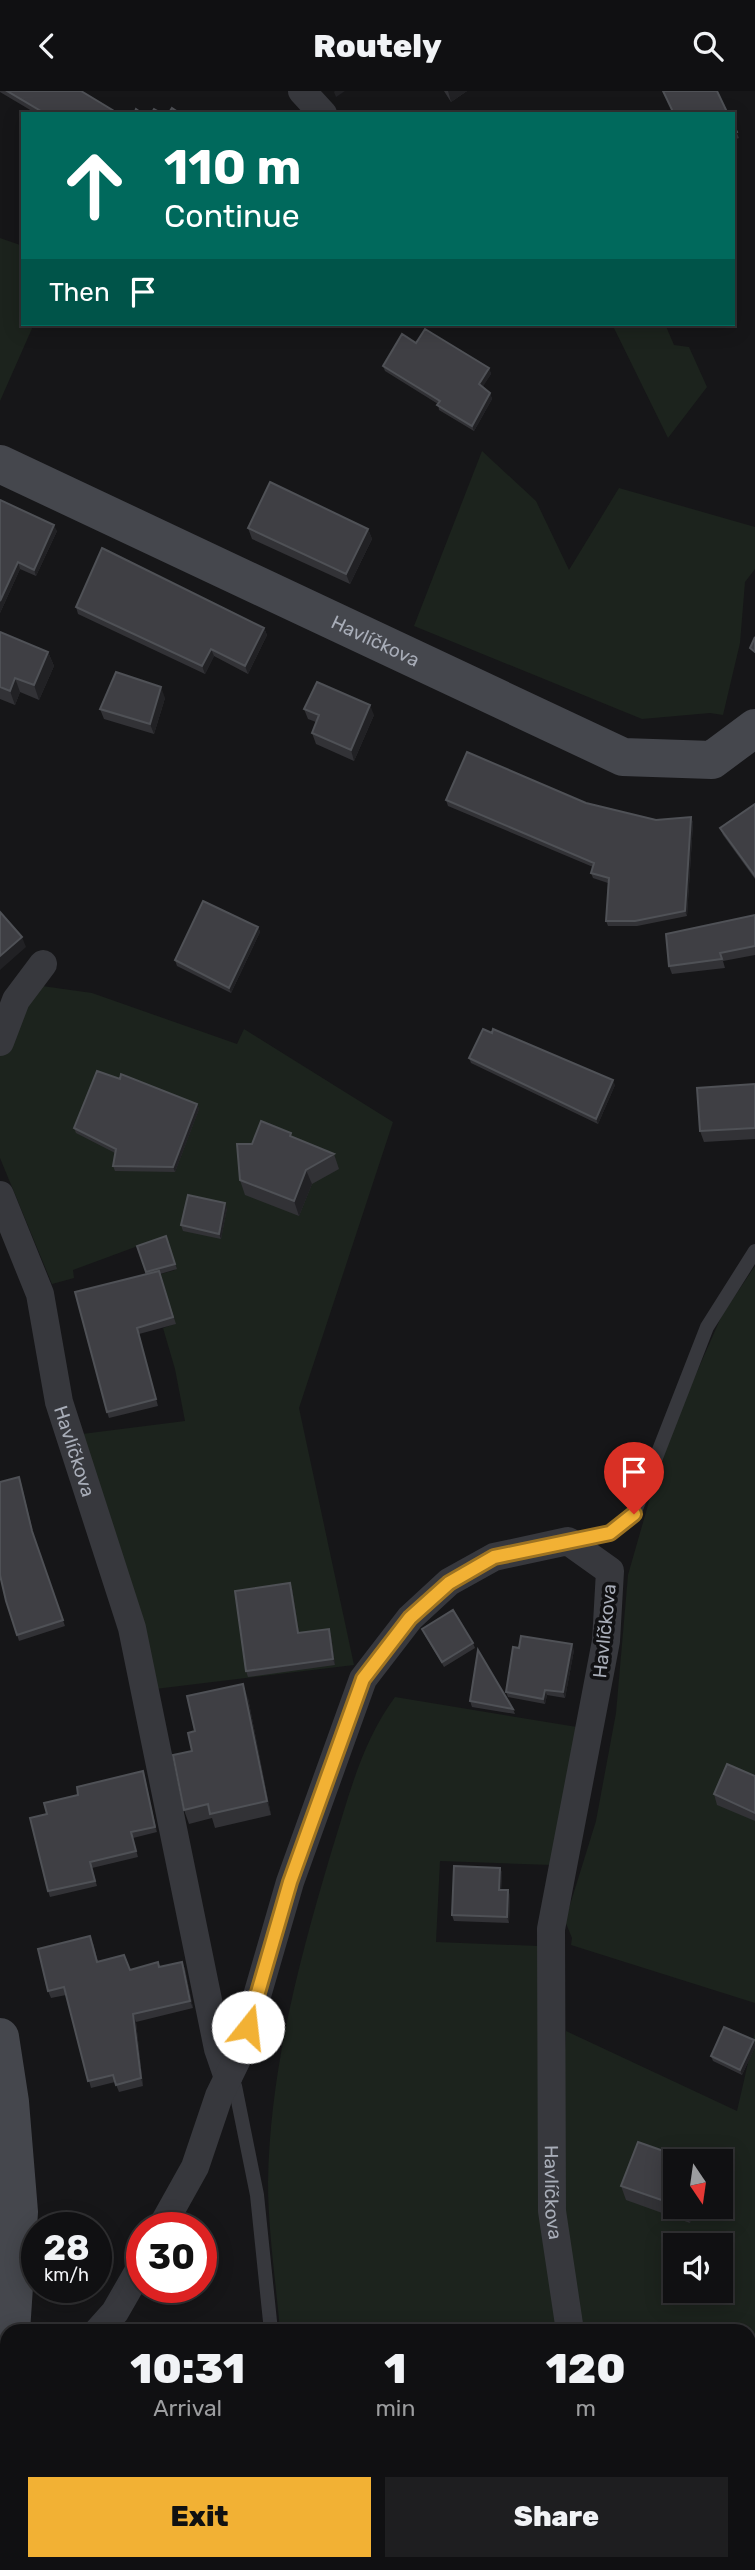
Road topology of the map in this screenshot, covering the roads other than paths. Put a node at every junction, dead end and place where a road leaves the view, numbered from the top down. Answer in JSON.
{"nodes":[{"id":1,"x":302,"y":91,"type":"edge"},
{"id":2,"x":321,"y":112,"type":"edge"},
{"id":3,"x":0,"y":464,"type":"edge"},
{"id":4,"x":755,"y":728,"type":"edge"},
{"id":5,"x":43,"y":964,"type":"dead end"},
{"id":6,"x":0,"y":1042,"type":"edge"},
{"id":7,"x":0,"y":1195,"type":"edge"},
{"id":8,"x":755,"y":1251,"type":"edge"},
{"id":9,"x":568,"y":1541,"type":"junction"},
{"id":10,"x":0,"y":2037,"type":"edge"},
{"id":11,"x":228,"y":2078,"type":"junction"},
{"id":12,"x":170,"y":2212,"type":"edge"},
{"id":13,"x":126,"y":2293,"type":"edge"},
{"id":14,"x":11,"y":2324,"type":"edge"},
{"id":15,"x":104,"y":2324,"type":"edge"},
{"id":16,"x":270,"y":2324,"type":"edge"},
{"id":17,"x":569,"y":2324,"type":"edge"}],
"edges":[{"from":1,"to":2,"type":"street"},
{"from":3,"to":4,"type":"main road","name":"Havlíčkova"},
{"from":5,"to":6,"type":"street"},
{"from":7,"to":11,"type":"street","name":"Havlíčkova"},
{"from":8,"to":9,"type":"lane"},
{"from":9,"to":11,"type":"street"},
{"from":9,"to":17,"type":"street","name":"Havlíčkova"},
{"from":10,"to":14,"type":"main road"},
{"from":11,"to":12,"type":"street"},
{"from":11,"to":16,"type":"lane"},
{"from":13,"to":15,"type":"street"}]}
